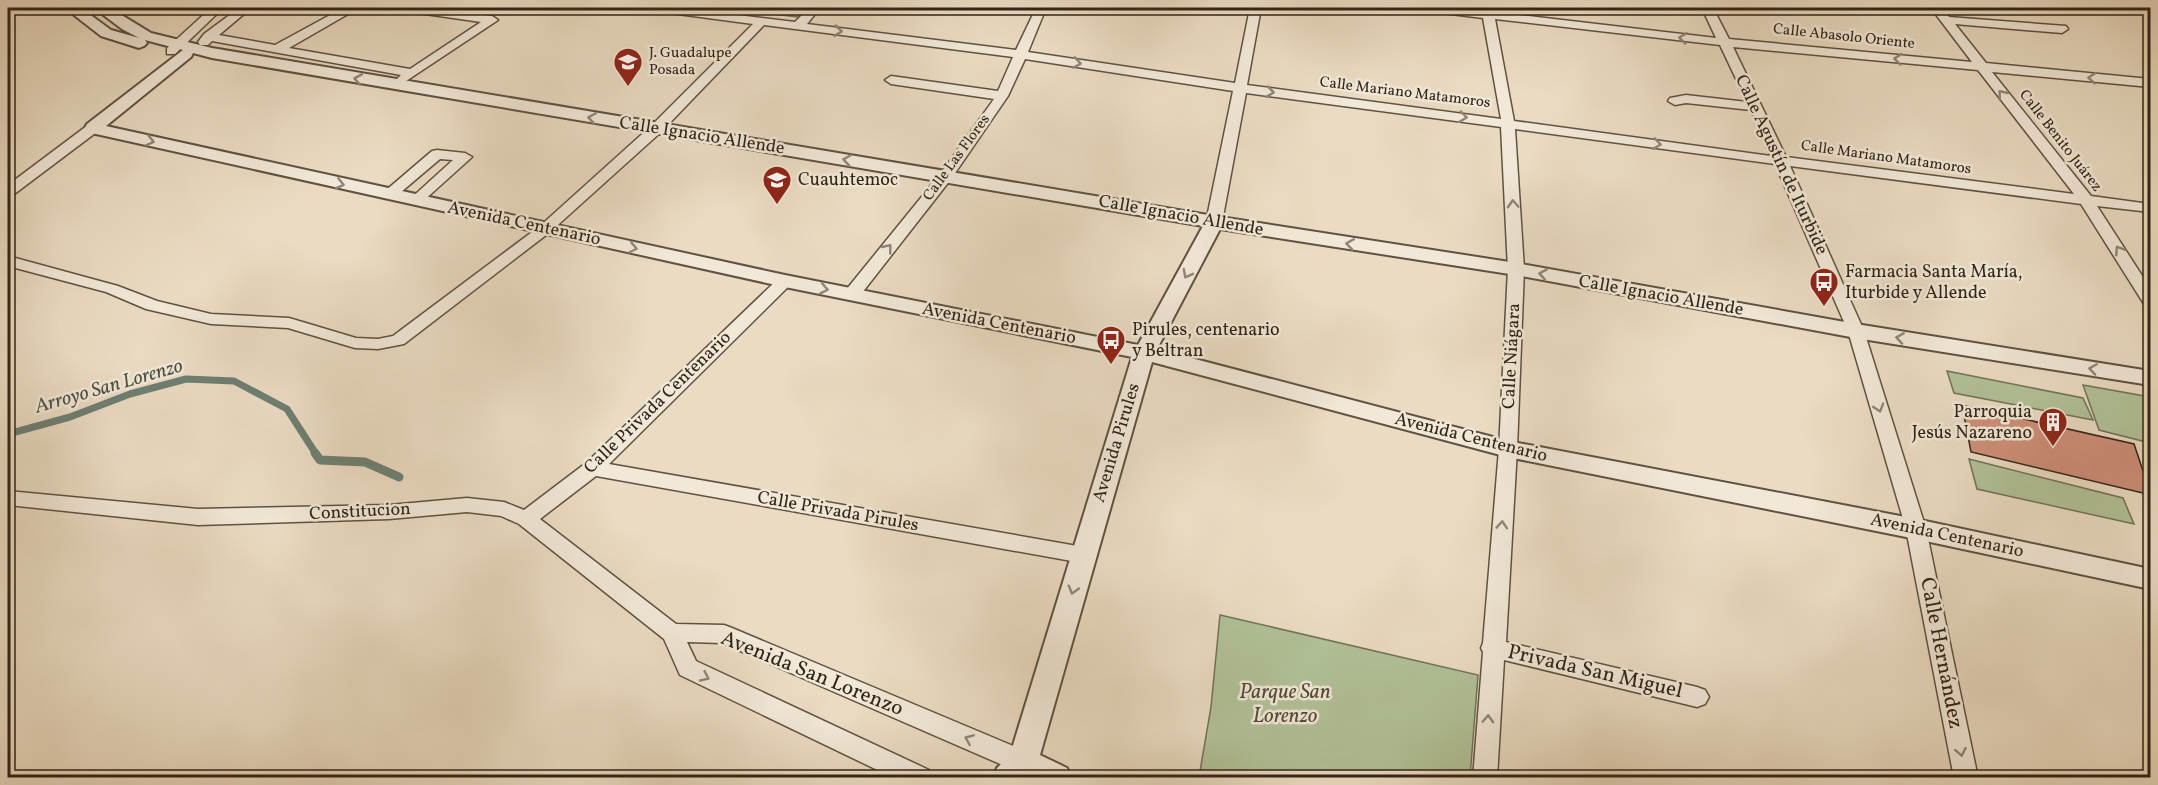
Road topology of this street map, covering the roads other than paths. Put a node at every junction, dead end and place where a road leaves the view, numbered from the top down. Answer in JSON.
{"nodes":[{"id":1,"x":72,"y":8,"type":"edge"},
{"id":2,"x":101,"y":8,"type":"edge"},
{"id":3,"x":217,"y":8,"type":"edge"},
{"id":4,"x":245,"y":8,"type":"edge"},
{"id":5,"x":351,"y":8,"type":"edge"},
{"id":6,"x":404,"y":8,"type":"edge"},
{"id":7,"x":655,"y":8,"type":"edge"},
{"id":8,"x":815,"y":8,"type":"edge"},
{"id":9,"x":1041,"y":8,"type":"edge"},
{"id":10,"x":1256,"y":8,"type":"edge"},
{"id":11,"x":1427,"y":8,"type":"edge"},
{"id":12,"x":1708,"y":8,"type":"edge"},
{"id":13,"x":1936,"y":8,"type":"edge"},
{"id":14,"x":1488,"y":11,"type":"edge"},
{"id":15,"x":1945,"y":20,"type":"junction"},
{"id":16,"x":762,"y":21,"type":"junction"},
{"id":17,"x":798,"y":26,"type":"junction"},
{"id":18,"x":2062,"y":29,"type":"dead end"},
{"id":19,"x":1724,"y":42,"type":"junction"},
{"id":20,"x":192,"y":48,"type":"junction"},
{"id":21,"x":277,"y":49,"type":"junction"},
{"id":22,"x":1019,"y":54,"type":"junction"},
{"id":23,"x":1980,"y":67,"type":"junction"},
{"id":24,"x":412,"y":73,"type":"junction"},
{"id":25,"x":891,"y":80,"type":"dead end"},
{"id":26,"x":2151,"y":83,"type":"edge"},
{"id":27,"x":394,"y":85,"type":"junction"},
{"id":28,"x":1240,"y":88,"type":"junction"},
{"id":29,"x":1002,"y":96,"type":"junction"},
{"id":30,"x":1675,"y":101,"type":"dead end"},
{"id":31,"x":1756,"y":107,"type":"junction"},
{"id":32,"x":1508,"y":123,"type":"junction"},
{"id":33,"x":93,"y":128,"type":"junction"},
{"id":34,"x":656,"y":129,"type":"junction"},
{"id":35,"x":1780,"y":161,"type":"junction"},
{"id":36,"x":946,"y":176,"type":"junction"},
{"id":37,"x":8,"y":192,"type":"edge"},
{"id":38,"x":389,"y":195,"type":"junction"},
{"id":39,"x":416,"y":200,"type":"junction"},
{"id":40,"x":2087,"y":201,"type":"junction"},
{"id":41,"x":2151,"y":208,"type":"edge"},
{"id":42,"x":1214,"y":222,"type":"junction"},
{"id":43,"x":544,"y":229,"type":"junction"},
{"id":44,"x":8,"y":261,"type":"edge"},
{"id":45,"x":1516,"y":269,"type":"junction"},
{"id":46,"x":785,"y":281,"type":"junction"},
{"id":47,"x":852,"y":294,"type":"junction"},
{"id":48,"x":2151,"y":300,"type":"edge"},
{"id":49,"x":1856,"y":332,"type":"junction"},
{"id":50,"x":1144,"y":353,"type":"junction"},
{"id":51,"x":2151,"y":378,"type":"edge"},
{"id":52,"x":1508,"y":449,"type":"junction"},
{"id":53,"x":593,"y":468,"type":"junction"},
{"id":54,"x":8,"y":498,"type":"edge"},
{"id":55,"x":526,"y":519,"type":"junction"},
{"id":56,"x":1916,"y":530,"type":"junction"},
{"id":57,"x":1083,"y":555,"type":"junction"},
{"id":58,"x":2151,"y":579,"type":"edge"},
{"id":59,"x":672,"y":633,"type":"junction"},
{"id":60,"x":1492,"y":648,"type":"junction"},
{"id":61,"x":1697,"y":696,"type":"dead end"},
{"id":62,"x":1015,"y":770,"type":"edge"},
{"id":63,"x":920,"y":777,"type":"edge"},
{"id":64,"x":1056,"y":777,"type":"edge"},
{"id":65,"x":1485,"y":777,"type":"edge"},
{"id":66,"x":1966,"y":777,"type":"edge"}],
"edges":[{"from":1,"to":20,"type":"street"},
{"from":2,"to":20,"type":"street"},
{"from":3,"to":20,"type":"street"},
{"from":4,"to":20,"type":"street"},
{"from":5,"to":21,"type":"street"},
{"from":6,"to":24,"type":"street"},
{"from":7,"to":16,"type":"street","name":"Calle Mariano Matamoros"},
{"from":8,"to":17,"type":"street"},
{"from":9,"to":22,"type":"street","name":"Calle Las Flores"},
{"from":10,"to":28,"type":"street","name":"Avenida Pirules"},
{"from":11,"to":14,"type":"street","name":"Calle Abasolo Oriente"},
{"from":12,"to":19,"type":"street","name":"Calle Agustín de Iturbide"},
{"from":13,"to":15,"type":"street","name":"Calle Benito Juárez"},
{"from":19,"to":14,"type":"street","name":"Calle Abasolo Oriente","one_way":true},
{"from":14,"to":32,"type":"street","name":"Calle Niágara"},
{"from":15,"to":18,"type":"street"},
{"from":15,"to":23,"type":"street","name":"Calle Benito Juárez"},
{"from":16,"to":17,"type":"street","name":"Calle Mariano Matamoros"},
{"from":16,"to":34,"type":"street"},
{"from":17,"to":22,"type":"street","name":"Calle Mariano Matamoros","one_way":true},
{"from":23,"to":19,"type":"street","name":"Calle Abasolo Oriente","one_way":true},
{"from":19,"to":31,"type":"street","name":"Calle Agustín de Iturbide"},
{"from":20,"to":21,"type":"street"},
{"from":27,"to":20,"type":"street","name":"Calle Ignacio Allende","one_way":true},
{"from":20,"to":33,"type":"street"},
{"from":21,"to":24,"type":"street"},
{"from":22,"to":28,"type":"street","name":"Calle Mariano Matamoros","one_way":true},
{"from":22,"to":29,"type":"street","name":"Calle Las Flores"},
{"from":26,"to":23,"type":"street","name":"Calle Abasolo Oriente","one_way":true},
{"from":40,"to":23,"type":"street","name":"Calle Benito Juárez","one_way":true},
{"from":24,"to":27,"type":"street"},
{"from":25,"to":29,"type":"street"},
{"from":34,"to":27,"type":"street","name":"Calle Ignacio Allende","one_way":true},
{"from":28,"to":32,"type":"street","name":"Calle Mariano Matamoros","one_way":true},
{"from":28,"to":42,"type":"street","name":"Avenida Pirules"},
{"from":29,"to":36,"type":"street","name":"Calle Las Flores"},
{"from":30,"to":31,"type":"street"},
{"from":31,"to":35,"type":"street","name":"Calle Agustín de Iturbide"},
{"from":32,"to":35,"type":"street","name":"Calle Mariano Matamoros","one_way":true},
{"from":45,"to":32,"type":"street","name":"Calle Niágara","one_way":true},
{"from":33,"to":37,"type":"street"},
{"from":33,"to":38,"type":"street","name":"Avenida Centenario","one_way":true},
{"from":36,"to":34,"type":"street","name":"Calle Ignacio Allende","one_way":true},
{"from":34,"to":43,"type":"street"},
{"from":35,"to":40,"type":"street","name":"Calle Mariano Matamoros"},
{"from":35,"to":49,"type":"street","name":"Calle Agustín de Iturbide"},
{"from":36,"to":42,"type":"street","name":"Calle Ignacio Allende"},
{"from":47,"to":36,"type":"street","name":"Calle Las Flores","one_way":true},
{"from":38,"to":39,"type":"street","name":"Avenida Centenario"},
{"from":38,"to":39,"type":"street"},
{"from":39,"to":43,"type":"street","name":"Avenida Centenario"},
{"from":40,"to":41,"type":"street","name":"Calle Mariano Matamoros"},
{"from":48,"to":40,"type":"street","name":"Calle Benito Juárez","one_way":true},
{"from":45,"to":42,"type":"street","name":"Calle Ignacio Allende","one_way":true},
{"from":42,"to":50,"type":"street","name":"Avenida Pirules","one_way":true},
{"from":43,"to":44,"type":"street"},
{"from":43,"to":46,"type":"street","name":"Avenida Centenario","one_way":true},
{"from":49,"to":45,"type":"street","name":"Calle Ignacio Allende","one_way":true},
{"from":45,"to":52,"type":"street","name":"Calle Niágara"},
{"from":46,"to":47,"type":"street","name":"Avenida Centenario","one_way":true},
{"from":46,"to":53,"type":"street","name":"Calle Privada Centenario"},
{"from":47,"to":50,"type":"street","name":"Avenida Centenario"},
{"from":51,"to":49,"type":"street","name":"Calle Ignacio Allende","one_way":true},
{"from":49,"to":56,"type":"street","name":"Calle Agustín de Iturbide","one_way":true},
{"from":50,"to":52,"type":"street","name":"Avenida Centenario"},
{"from":50,"to":57,"type":"street","name":"Avenida Pirules"},
{"from":52,"to":56,"type":"street","name":"Avenida Centenario"},
{"from":60,"to":52,"type":"street","name":"Calle Niágara","one_way":true},
{"from":53,"to":55,"type":"street","name":"Calle Privada Centenario"},
{"from":53,"to":57,"type":"street","name":"Calle Privada Pirules"},
{"from":54,"to":55,"type":"street","name":"Constitucion"},
{"from":55,"to":59,"type":"street","name":"Constitucion"},
{"from":56,"to":58,"type":"street","name":"Avenida Centenario"},
{"from":56,"to":66,"type":"street","name":"Calle Hernández","one_way":true},
{"from":57,"to":62,"type":"street","name":"Avenida Pirules","one_way":true},
{"from":62,"to":59,"type":"street","name":"Avenida San Lorenzo","one_way":true},
{"from":59,"to":63,"type":"street","one_way":true},
{"from":60,"to":61,"type":"street","name":"Privada San Miguel"},
{"from":65,"to":60,"type":"street","name":"Calle Niágara","one_way":true},
{"from":62,"to":64,"type":"street","name":"Avenida San Lorenzo"}]}
